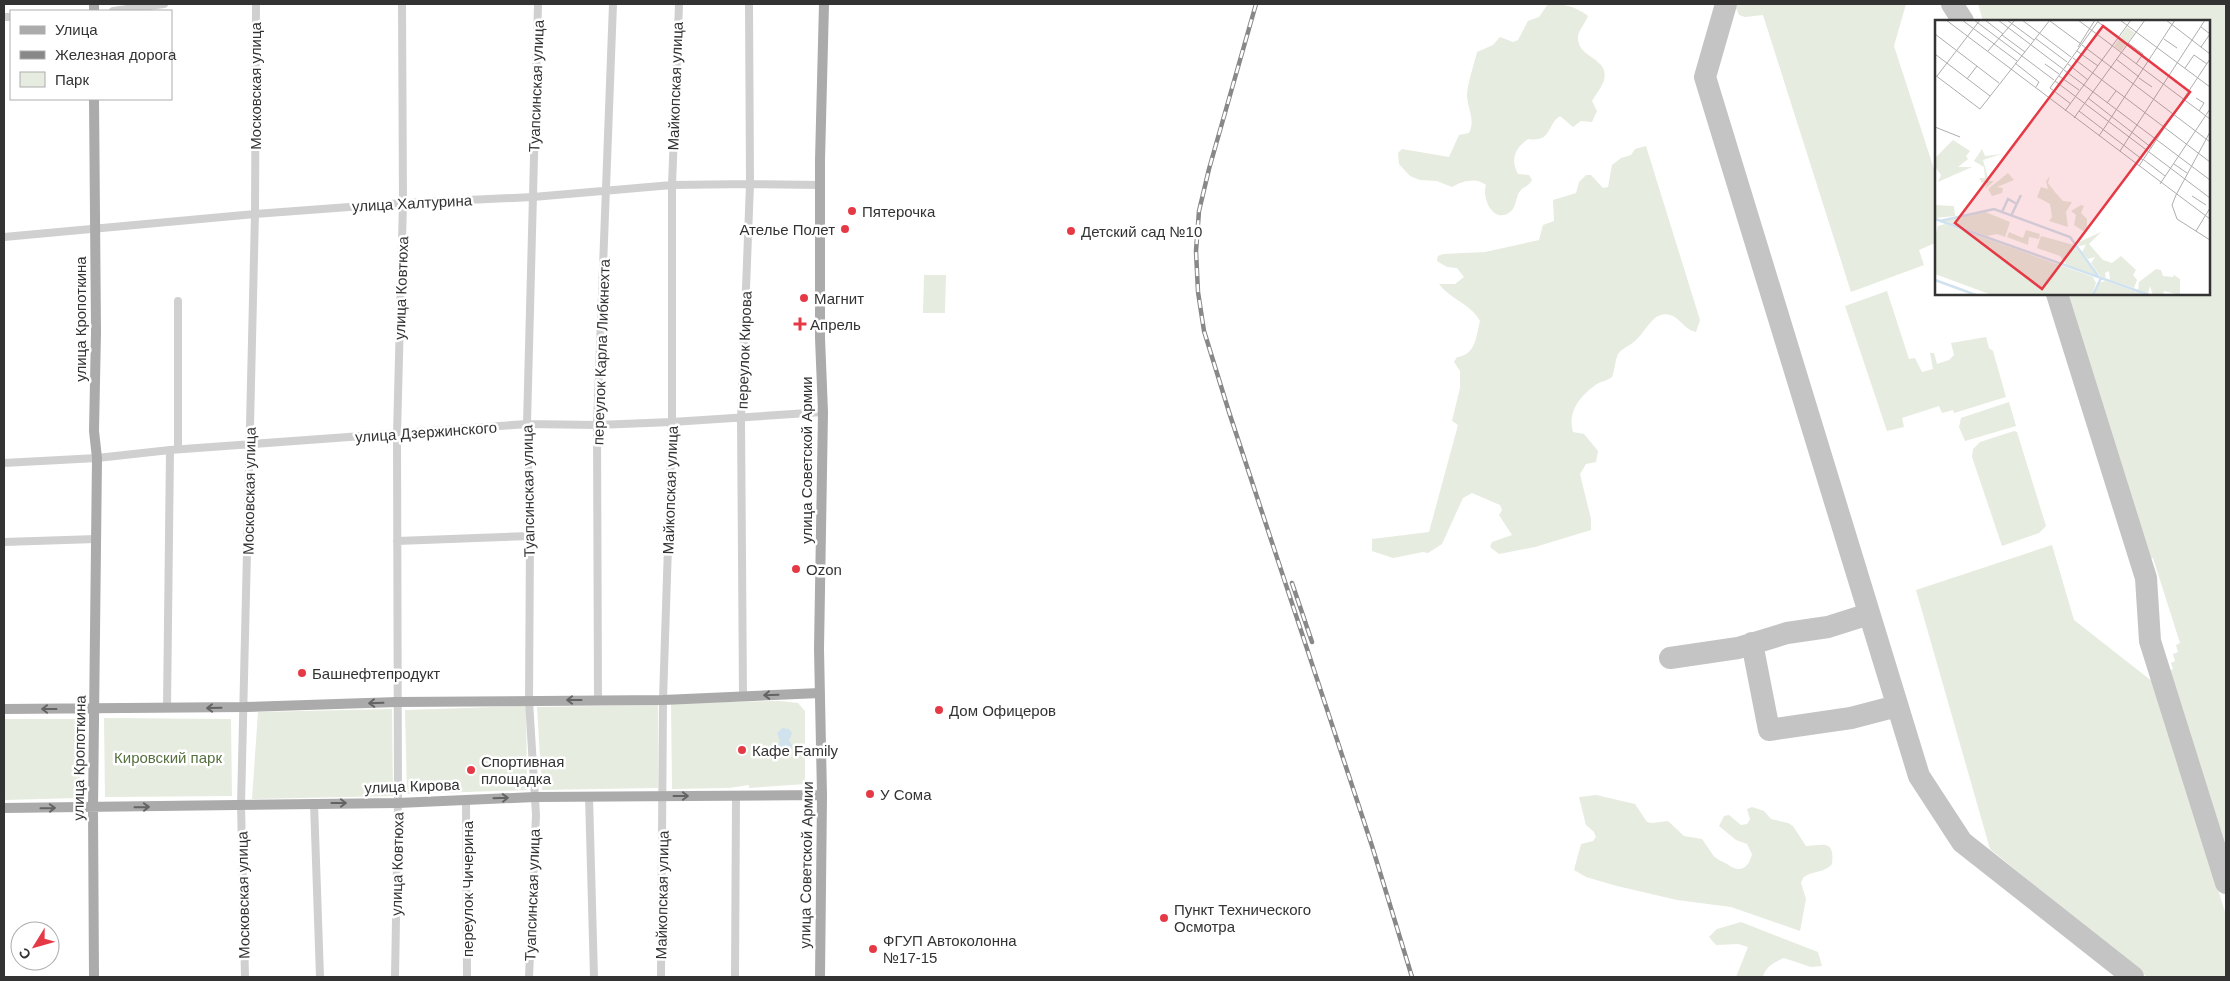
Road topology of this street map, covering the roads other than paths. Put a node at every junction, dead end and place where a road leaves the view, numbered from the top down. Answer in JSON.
{"nodes":[{"id":1,"x":164,"y":4,"type":"edge"},
{"id":2,"x":256,"y":4,"type":"edge"},
{"id":3,"x":402,"y":4,"type":"edge"},
{"id":4,"x":538,"y":4,"type":"edge"},
{"id":5,"x":613,"y":4,"type":"edge"},
{"id":6,"x":678,"y":4,"type":"edge"},
{"id":7,"x":749,"y":4,"type":"edge"},
{"id":8,"x":824,"y":4,"type":"edge"},
{"id":9,"x":120,"y":10,"type":"edge"},
{"id":10,"x":94,"y":100,"type":"edge"},
{"id":11,"x":750,"y":184,"type":"junction"},
{"id":12,"x":672,"y":185,"type":"junction"},
{"id":13,"x":821,"y":185,"type":"junction"},
{"id":14,"x":608,"y":190,"type":"junction"},
{"id":15,"x":533,"y":197,"type":"junction"},
{"id":16,"x":403,"y":203,"type":"junction"},
{"id":17,"x":254,"y":214,"type":"junction"},
{"id":18,"x":95,"y":228,"type":"junction"},
{"id":19,"x":4,"y":236,"type":"edge"},
{"id":20,"x":178,"y":300,"type":"dead end"},
{"id":21,"x":823,"y":412,"type":"junction"},
{"id":22,"x":741,"y":419,"type":"junction"},
{"id":23,"x":672,"y":422,"type":"junction"},
{"id":24,"x":527,"y":424,"type":"junction"},
{"id":25,"x":597,"y":425,"type":"junction"},
{"id":26,"x":397,"y":434,"type":"junction"},
{"id":27,"x":250,"y":444,"type":"junction"},
{"id":28,"x":174,"y":450,"type":"junction"},
{"id":29,"x":97,"y":458,"type":"junction"},
{"id":30,"x":4,"y":463,"type":"edge"},
{"id":31,"x":530,"y":536,"type":"junction"},
{"id":32,"x":96,"y":540,"type":"junction"},
{"id":33,"x":4,"y":542,"type":"edge"},
{"id":34,"x":397,"y":542,"type":"junction"},
{"id":35,"x":820,"y":694,"type":"junction"},
{"id":36,"x":743,"y":696,"type":"junction"},
{"id":37,"x":598,"y":700,"type":"junction"},
{"id":38,"x":663,"y":700,"type":"junction"},
{"id":39,"x":529,"y":701,"type":"junction"},
{"id":40,"x":397,"y":702,"type":"junction"},
{"id":41,"x":245,"y":707,"type":"junction"},
{"id":42,"x":168,"y":708,"type":"junction"},
{"id":43,"x":4,"y":709,"type":"edge"},
{"id":44,"x":94,"y":709,"type":"junction"},
{"id":45,"x":822,"y":795,"type":"junction"},
{"id":46,"x":590,"y":796,"type":"junction"},
{"id":47,"x":664,"y":796,"type":"junction"},
{"id":48,"x":535,"y":797,"type":"junction"},
{"id":49,"x":736,"y":797,"type":"junction"},
{"id":50,"x":466,"y":800,"type":"junction"},
{"id":51,"x":398,"y":803,"type":"junction"},
{"id":52,"x":241,"y":804,"type":"junction"},
{"id":53,"x":314,"y":804,"type":"junction"},
{"id":54,"x":4,"y":808,"type":"edge"},
{"id":55,"x":93,"y":808,"type":"junction"},
{"id":56,"x":94,"y":977,"type":"edge"},
{"id":57,"x":245,"y":977,"type":"edge"},
{"id":58,"x":320,"y":977,"type":"edge"},
{"id":59,"x":395,"y":977,"type":"edge"},
{"id":60,"x":467,"y":977,"type":"edge"},
{"id":61,"x":529,"y":977,"type":"edge"},
{"id":62,"x":594,"y":977,"type":"edge"},
{"id":63,"x":661,"y":977,"type":"edge"},
{"id":64,"x":735,"y":977,"type":"edge"},
{"id":65,"x":820,"y":977,"type":"edge"}],
"edges":[{"from":1,"to":9,"type":"street"},
{"from":2,"to":17,"type":"street","name":"Московская улица"},
{"from":3,"to":16,"type":"street","name":"улица Ковтюха"},
{"from":4,"to":15,"type":"street","name":"Туапсинская улица"},
{"from":5,"to":14,"type":"street","name":"переулок Карла Либкнехта"},
{"from":6,"to":12,"type":"street","name":"Майкопская улица"},
{"from":7,"to":11,"type":"street","name":"переулок Кирова"},
{"from":8,"to":13,"type":"main road","name":"улица Советской Армии"},
{"from":10,"to":18,"type":"main road","name":"улица Кропоткина"},
{"from":11,"to":12,"type":"street","name":"улица Халтурина"},
{"from":11,"to":13,"type":"street","name":"улица Халтурина"},
{"from":11,"to":22,"type":"street","name":"переулок Кирова"},
{"from":12,"to":14,"type":"street","name":"улица Халтурина"},
{"from":12,"to":23,"type":"street","name":"Майкопская улица"},
{"from":13,"to":21,"type":"main road","name":"улица Советской Армии"},
{"from":14,"to":15,"type":"street","name":"улица Халтурина"},
{"from":14,"to":25,"type":"street","name":"переулок Карла Либкнехта"},
{"from":15,"to":16,"type":"street","name":"улица Халтурина"},
{"from":15,"to":24,"type":"street","name":"Туапсинская улица"},
{"from":16,"to":17,"type":"street","name":"улица Халтурина"},
{"from":16,"to":26,"type":"street","name":"улица Ковтюха"},
{"from":17,"to":18,"type":"street","name":"улица Халтурина"},
{"from":17,"to":27,"type":"street","name":"Московская улица"},
{"from":18,"to":19,"type":"street","name":"улица Халтурина"},
{"from":18,"to":29,"type":"main road","name":"улица Кропоткина"},
{"from":20,"to":28,"type":"street"},
{"from":21,"to":22,"type":"street","name":"улица Дзержинского"},
{"from":21,"to":35,"type":"main road","name":"улица Советской Армии"},
{"from":22,"to":23,"type":"street","name":"улица Дзержинского"},
{"from":22,"to":36,"type":"street","name":"переулок Кирова"},
{"from":23,"to":25,"type":"street","name":"улица Дзержинского"},
{"from":23,"to":38,"type":"street","name":"Майкопская улица"},
{"from":24,"to":25,"type":"street","name":"улица Дзержинского"},
{"from":24,"to":26,"type":"street","name":"улица Дзержинского"},
{"from":24,"to":31,"type":"street","name":"Туапсинская улица"},
{"from":25,"to":37,"type":"street","name":"переулок Карла Либкнехта"},
{"from":26,"to":27,"type":"street","name":"улица Дзержинского"},
{"from":26,"to":34,"type":"street","name":"улица Ковтюха"},
{"from":27,"to":28,"type":"street","name":"улица Дзержинского"},
{"from":27,"to":41,"type":"street","name":"Московская улица"},
{"from":28,"to":29,"type":"street","name":"улица Дзержинского"},
{"from":28,"to":42,"type":"street"},
{"from":29,"to":30,"type":"street","name":"улица Дзержинского"},
{"from":29,"to":32,"type":"main road","name":"улица Кропоткина"},
{"from":31,"to":34,"type":"street"},
{"from":31,"to":39,"type":"street","name":"Туапсинская улица"},
{"from":32,"to":33,"type":"street"},
{"from":32,"to":44,"type":"main road","name":"улица Кропоткина"},
{"from":34,"to":40,"type":"street","name":"улица Ковтюха"},
{"from":35,"to":36,"type":"main road","one_way":true},
{"from":35,"to":45,"type":"main road","name":"улица Советской Армии"},
{"from":36,"to":38,"type":"main road"},
{"from":37,"to":38,"type":"main road"},
{"from":37,"to":39,"type":"main road","one_way":true},
{"from":38,"to":47,"type":"street","name":"Майкопская улица"},
{"from":39,"to":40,"type":"main road"},
{"from":39,"to":48,"type":"street","name":"Туапсинская улица"},
{"from":40,"to":41,"type":"main road","one_way":true},
{"from":40,"to":51,"type":"street","name":"улица Ковтюха"},
{"from":41,"to":42,"type":"main road","one_way":true},
{"from":41,"to":52,"type":"street","name":"Московская улица"},
{"from":42,"to":44,"type":"main road"},
{"from":44,"to":43,"type":"main road","one_way":true},
{"from":44,"to":55,"type":"main road","name":"улица Кропоткина"},
{"from":45,"to":49,"type":"main road","name":"улица Кирова"},
{"from":45,"to":65,"type":"main road","name":"улица Советской Армии"},
{"from":46,"to":47,"type":"main road","name":"улица Кирова"},
{"from":46,"to":48,"type":"main road","name":"улица Кирова"},
{"from":46,"to":62,"type":"street"},
{"from":47,"to":49,"type":"main road","name":"улица Кирова","one_way":true},
{"from":47,"to":63,"type":"street","name":"Майкопская улица"},
{"from":50,"to":48,"type":"main road","name":"улица Кирова","one_way":true},
{"from":48,"to":61,"type":"street","name":"Туапсинская улица"},
{"from":49,"to":64,"type":"street"},
{"from":50,"to":51,"type":"main road","name":"улица Кирова"},
{"from":50,"to":60,"type":"street","name":"переулок Чичерина"},
{"from":53,"to":51,"type":"main road","name":"улица Кирова","one_way":true},
{"from":51,"to":59,"type":"street","name":"улица Ковтюха"},
{"from":52,"to":53,"type":"main road","name":"улица Кирова"},
{"from":55,"to":52,"type":"main road","name":"улица Кирова","one_way":true},
{"from":52,"to":57,"type":"street","name":"Московская улица"},
{"from":53,"to":58,"type":"street"},
{"from":54,"to":55,"type":"main road","name":"улица Кирова","one_way":true},
{"from":55,"to":56,"type":"main road","name":"улица Кропоткина"}]}
